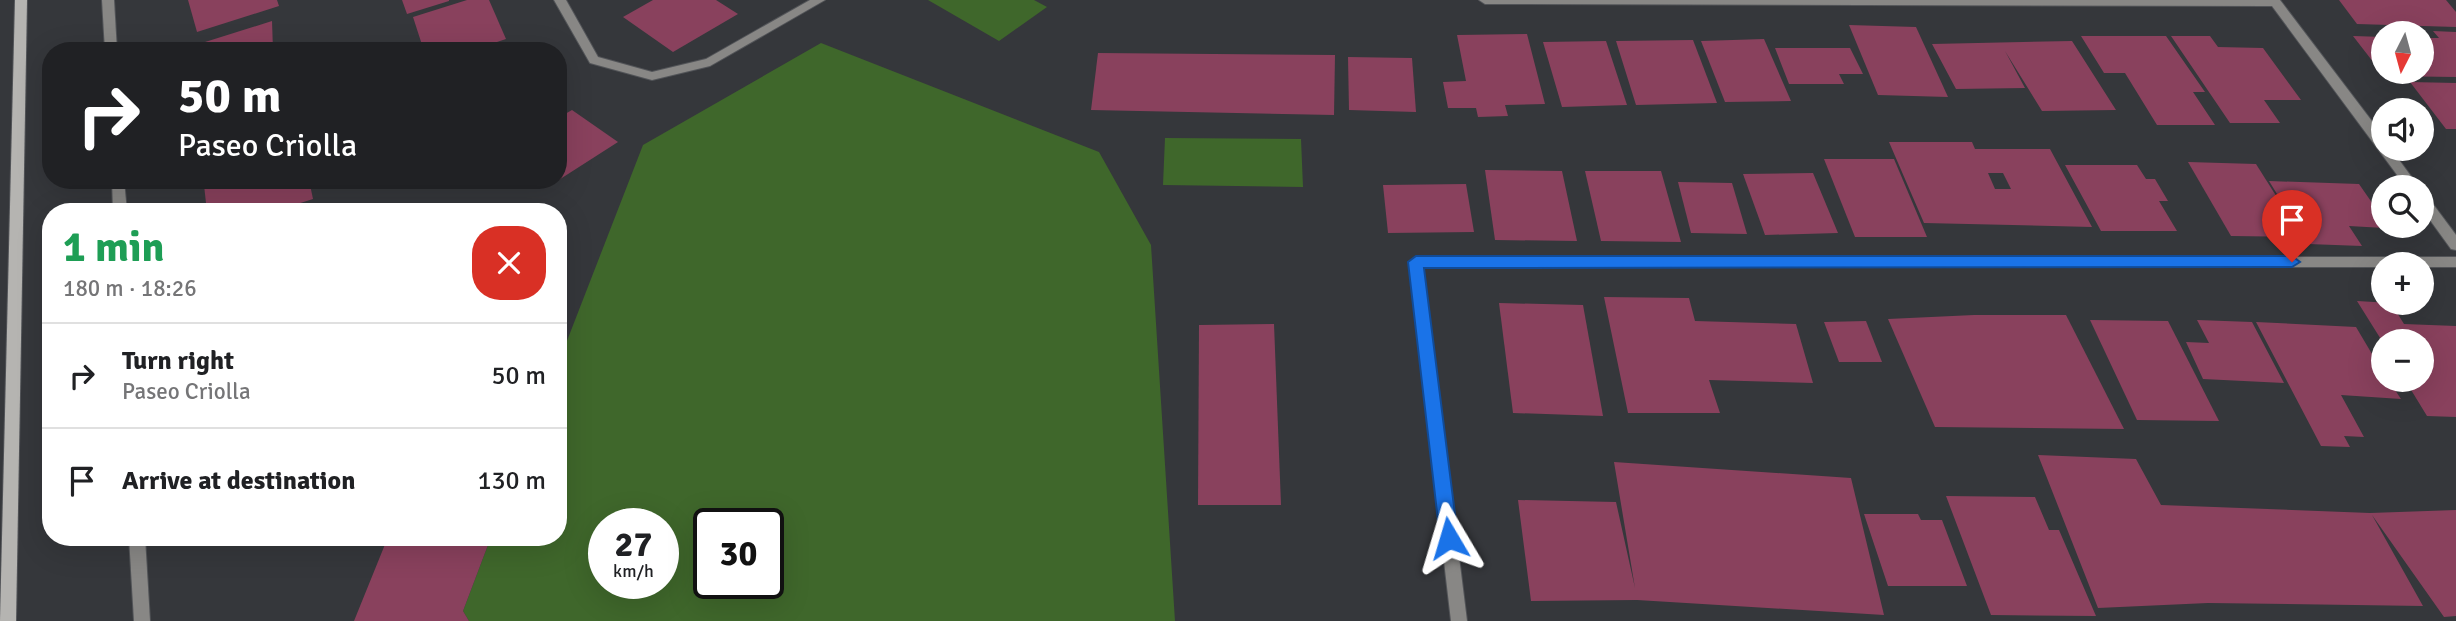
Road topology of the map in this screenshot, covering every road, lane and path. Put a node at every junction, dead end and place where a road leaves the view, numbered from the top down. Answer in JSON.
{"nodes":[{"id":1,"x":20,"y":0,"type":"edge"},
{"id":2,"x":108,"y":0,"type":"edge"},
{"id":3,"x":560,"y":0,"type":"edge"},
{"id":4,"x":819,"y":0,"type":"edge"},
{"id":5,"x":1485,"y":0,"type":"edge"},
{"id":6,"x":2275,"y":1,"type":"edge"},
{"id":7,"x":110,"y":42,"type":"edge"},
{"id":8,"x":2371,"y":130,"type":"edge"},
{"id":9,"x":2434,"y":215,"type":"edge"},
{"id":10,"x":2456,"y":245,"type":"edge"},
{"id":11,"x":2456,"y":262,"type":"edge"},
{"id":12,"x":138,"y":546,"type":"edge"},
{"id":13,"x":8,"y":621,"type":"edge"},
{"id":14,"x":142,"y":621,"type":"edge"},
{"id":15,"x":1459,"y":621,"type":"edge"}],
"edges":[{"from":1,"to":13,"type":"main road"},
{"from":2,"to":7,"type":"street"},
{"from":3,"to":4,"type":"street"},
{"from":5,"to":6,"type":"street"},
{"from":6,"to":8,"type":"street"},
{"from":9,"to":10,"type":"street"},
{"from":11,"to":15,"type":"street"},
{"from":12,"to":14,"type":"street"}]}
